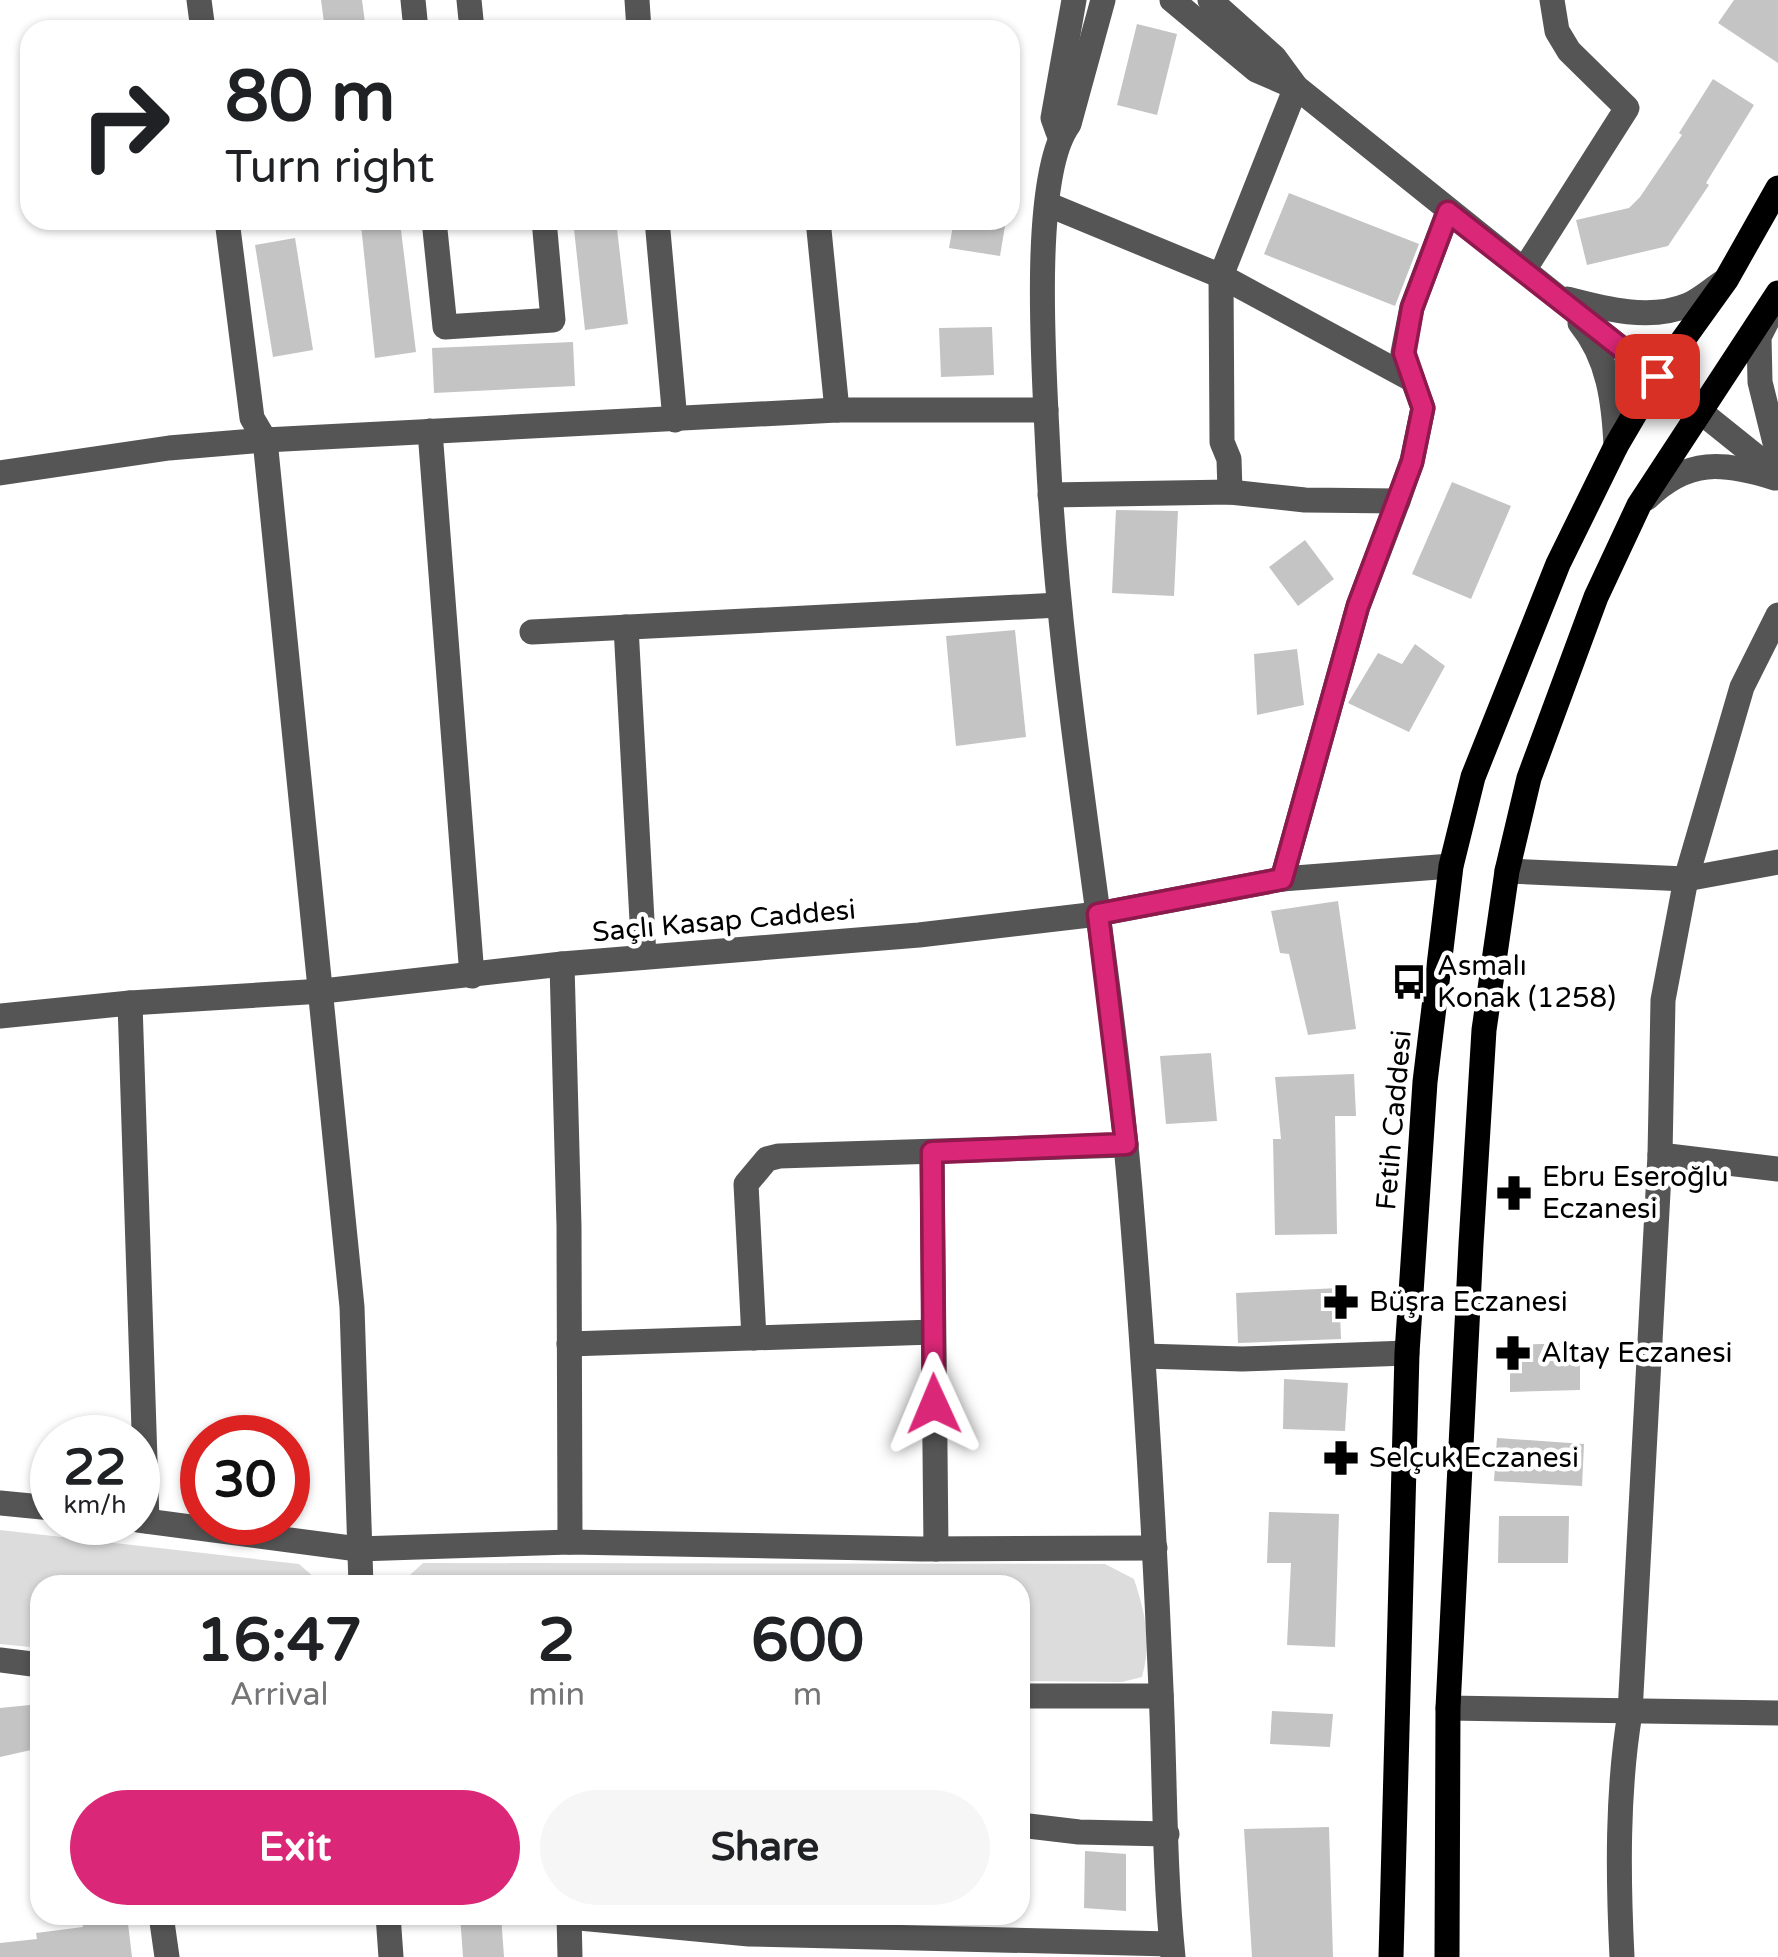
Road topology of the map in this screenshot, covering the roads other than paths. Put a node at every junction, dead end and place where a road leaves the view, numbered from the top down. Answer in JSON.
{"nodes":[{"id":1,"x":1074,"y":0,"type":"edge"},
{"id":2,"x":1103,"y":0,"type":"edge"},
{"id":3,"x":1172,"y":0,"type":"edge"},
{"id":4,"x":1210,"y":0,"type":"edge"},
{"id":5,"x":1552,"y":0,"type":"edge"},
{"id":6,"x":1296,"y":87,"type":"junction"},
{"id":7,"x":1059,"y":136,"type":"junction"},
{"id":8,"x":1778,"y":188,"type":"edge"},
{"id":9,"x":1047,"y":204,"type":"junction"},
{"id":10,"x":1448,"y":212,"type":"junction"},
{"id":11,"x":228,"y":230,"type":"edge"},
{"id":12,"x":435,"y":230,"type":"edge"},
{"id":13,"x":545,"y":230,"type":"edge"},
{"id":14,"x":658,"y":230,"type":"edge"},
{"id":15,"x":819,"y":230,"type":"edge"},
{"id":16,"x":1524,"y":270,"type":"junction"},
{"id":17,"x":1221,"y":276,"type":"junction"},
{"id":18,"x":1726,"y":280,"type":"junction"},
{"id":19,"x":1558,"y":296,"type":"junction"},
{"id":20,"x":1778,"y":296,"type":"edge"},
{"id":21,"x":1657,"y":376,"type":"junction"},
{"id":22,"x":1413,"y":380,"type":"junction"},
{"id":23,"x":837,"y":410,"type":"junction"},
{"id":24,"x":1046,"y":410,"type":"junction"},
{"id":25,"x":1700,"y":411,"type":"junction"},
{"id":26,"x":675,"y":420,"type":"junction"},
{"id":27,"x":430,"y":432,"type":"junction"},
{"id":28,"x":265,"y":440,"type":"junction"},
{"id":29,"x":1616,"y":446,"type":"junction"},
{"id":30,"x":1778,"y":455,"type":"edge"},
{"id":31,"x":0,"y":473,"type":"edge"},
{"id":32,"x":1778,"y":476,"type":"edge"},
{"id":33,"x":1230,"y":492,"type":"junction"},
{"id":34,"x":1050,"y":495,"type":"junction"},
{"id":35,"x":1398,"y":501,"type":"junction"},
{"id":36,"x":1640,"y":505,"type":"junction"},
{"id":37,"x":1059,"y":605,"type":"junction"},
{"id":38,"x":1778,"y":615,"type":"edge"},
{"id":39,"x":626,"y":626,"type":"junction"},
{"id":40,"x":532,"y":632,"type":"dead end"},
{"id":41,"x":1778,"y":862,"type":"edge"},
{"id":42,"x":1451,"y":866,"type":"junction"},
{"id":43,"x":1507,"y":871,"type":"junction"},
{"id":44,"x":1282,"y":879,"type":"junction"},
{"id":45,"x":1686,"y":879,"type":"junction"},
{"id":46,"x":1098,"y":914,"type":"junction"},
{"id":47,"x":644,"y":957,"type":"junction"},
{"id":48,"x":562,"y":964,"type":"junction"},
{"id":49,"x":472,"y":976,"type":"junction"},
{"id":50,"x":323,"y":991,"type":"junction"},
{"id":51,"x":130,"y":1003,"type":"junction"},
{"id":52,"x":0,"y":1016,"type":"edge"},
{"id":53,"x":1126,"y":1144,"type":"junction"},
{"id":54,"x":932,"y":1152,"type":"junction"},
{"id":55,"x":1660,"y":1155,"type":"junction"},
{"id":56,"x":1778,"y":1168,"type":"edge"},
{"id":57,"x":933,"y":1332,"type":"junction"},
{"id":58,"x":754,"y":1338,"type":"junction"},
{"id":59,"x":569,"y":1344,"type":"junction"},
{"id":60,"x":1407,"y":1353,"type":"junction"},
{"id":61,"x":1144,"y":1356,"type":"junction"},
{"id":62,"x":140,"y":1415,"type":"edge"},
{"id":63,"x":0,"y":1503,"type":"edge"},
{"id":64,"x":30,"y":1506,"type":"edge"},
{"id":65,"x":160,"y":1522,"type":"edge"},
{"id":66,"x":570,"y":1542,"type":"junction"},
{"id":67,"x":358,"y":1548,"type":"junction"},
{"id":68,"x":1155,"y":1548,"type":"junction"},
{"id":69,"x":936,"y":1549,"type":"junction"},
{"id":70,"x":360,"y":1575,"type":"edge"},
{"id":71,"x":0,"y":1660,"type":"edge"},
{"id":72,"x":30,"y":1664,"type":"edge"},
{"id":73,"x":1030,"y":1696,"type":"edge"},
{"id":74,"x":1162,"y":1696,"type":"junction"},
{"id":75,"x":1448,"y":1708,"type":"junction"},
{"id":76,"x":1630,"y":1712,"type":"junction"},
{"id":77,"x":1778,"y":1713,"type":"edge"},
{"id":78,"x":1030,"y":1826,"type":"edge"},
{"id":79,"x":1167,"y":1834,"type":"junction"},
{"id":80,"x":163,"y":1925,"type":"edge"},
{"id":81,"x":389,"y":1925,"type":"edge"},
{"id":82,"x":569,"y":1925,"type":"edge"},
{"id":83,"x":659,"y":1925,"type":"edge"},
{"id":84,"x":1172,"y":1951,"type":"edge"},
{"id":85,"x":167,"y":1957,"type":"edge"},
{"id":86,"x":392,"y":1957,"type":"edge"},
{"id":87,"x":570,"y":1957,"type":"edge"},
{"id":88,"x":1392,"y":1957,"type":"edge"},
{"id":89,"x":1446,"y":1957,"type":"edge"},
{"id":90,"x":1622,"y":1957,"type":"edge"}],
"edges":[{"from":1,"to":7,"type":"street"},
{"from":2,"to":7,"type":"street"},
{"from":3,"to":6,"type":"street"},
{"from":4,"to":6,"type":"street"},
{"from":5,"to":16,"type":"street"},
{"from":6,"to":10,"type":"street"},
{"from":6,"to":17,"type":"street"},
{"from":7,"to":9,"type":"street"},
{"from":8,"to":18,"type":"main road","name":"Fetih Caddesi"},
{"from":9,"to":17,"type":"street"},
{"from":9,"to":24,"type":"street"},
{"from":10,"to":16,"type":"street"},
{"from":10,"to":22,"type":"street"},
{"from":11,"to":28,"type":"street"},
{"from":12,"to":13,"type":"street"},
{"from":14,"to":26,"type":"street"},
{"from":15,"to":23,"type":"street"},
{"from":16,"to":19,"type":"street"},
{"from":17,"to":22,"type":"street"},
{"from":17,"to":33,"type":"street"},
{"from":18,"to":19,"type":"street"},
{"from":18,"to":21,"type":"main road","name":"Fetih Caddesi"},
{"from":19,"to":21,"type":"street"},
{"from":19,"to":29,"type":"street"},
{"from":20,"to":25,"type":"main road"},
{"from":20,"to":30,"type":"street"},
{"from":21,"to":25,"type":"street"},
{"from":21,"to":29,"type":"main road","name":"Fetih Caddesi"},
{"from":22,"to":35,"type":"street"},
{"from":23,"to":24,"type":"street"},
{"from":23,"to":26,"type":"street"},
{"from":24,"to":34,"type":"street"},
{"from":25,"to":32,"type":"street"},
{"from":25,"to":36,"type":"main road"},
{"from":26,"to":27,"type":"street"},
{"from":27,"to":28,"type":"street"},
{"from":27,"to":49,"type":"street"},
{"from":28,"to":31,"type":"street"},
{"from":28,"to":50,"type":"street"},
{"from":29,"to":42,"type":"main road","name":"Fetih Caddesi"},
{"from":32,"to":36,"type":"street"},
{"from":33,"to":34,"type":"street"},
{"from":33,"to":35,"type":"street"},
{"from":34,"to":37,"type":"street"},
{"from":35,"to":44,"type":"street"},
{"from":36,"to":43,"type":"main road"},
{"from":37,"to":39,"type":"street"},
{"from":37,"to":46,"type":"street"},
{"from":38,"to":45,"type":"street"},
{"from":39,"to":40,"type":"street"},
{"from":39,"to":47,"type":"street"},
{"from":41,"to":45,"type":"street"},
{"from":42,"to":44,"type":"street","name":"Saçlı Kasap Caddesi"},
{"from":42,"to":60,"type":"main road","name":"Fetih Caddesi"},
{"from":43,"to":45,"type":"street"},
{"from":43,"to":75,"type":"main road"},
{"from":44,"to":46,"type":"street","name":"Saçlı Kasap Caddesi"},
{"from":45,"to":55,"type":"street"},
{"from":46,"to":47,"type":"street","name":"Saçlı Kasap Caddesi"},
{"from":46,"to":53,"type":"street"},
{"from":47,"to":48,"type":"street","name":"Saçlı Kasap Caddesi"},
{"from":48,"to":49,"type":"street","name":"Saçlı Kasap Caddesi"},
{"from":48,"to":59,"type":"street"},
{"from":49,"to":50,"type":"street","name":"Saçlı Kasap Caddesi"},
{"from":50,"to":51,"type":"street","name":"Saçlı Kasap Caddesi"},
{"from":50,"to":67,"type":"street"},
{"from":51,"to":52,"type":"street","name":"Saçlı Kasap Caddesi"},
{"from":51,"to":62,"type":"street"},
{"from":53,"to":54,"type":"street"},
{"from":53,"to":61,"type":"street"},
{"from":54,"to":57,"type":"street"},
{"from":54,"to":58,"type":"street"},
{"from":55,"to":56,"type":"street"},
{"from":55,"to":76,"type":"street"},
{"from":57,"to":58,"type":"street"},
{"from":57,"to":69,"type":"street"},
{"from":58,"to":59,"type":"street"},
{"from":59,"to":66,"type":"street"},
{"from":60,"to":61,"type":"street"},
{"from":60,"to":88,"type":"main road","name":"Fetih Caddesi"},
{"from":61,"to":68,"type":"street"},
{"from":63,"to":64,"type":"street"},
{"from":65,"to":67,"type":"street"},
{"from":66,"to":67,"type":"street"},
{"from":66,"to":69,"type":"street"},
{"from":67,"to":70,"type":"street"},
{"from":68,"to":69,"type":"street"},
{"from":68,"to":74,"type":"street"},
{"from":71,"to":72,"type":"street"},
{"from":73,"to":74,"type":"street"},
{"from":74,"to":79,"type":"street"},
{"from":75,"to":76,"type":"street"},
{"from":75,"to":89,"type":"main road"},
{"from":76,"to":77,"type":"street"},
{"from":76,"to":90,"type":"street"},
{"from":78,"to":79,"type":"street"},
{"from":79,"to":84,"type":"street"},
{"from":80,"to":85,"type":"street"},
{"from":81,"to":86,"type":"street"},
{"from":82,"to":87,"type":"street"},
{"from":83,"to":84,"type":"street"}]}
